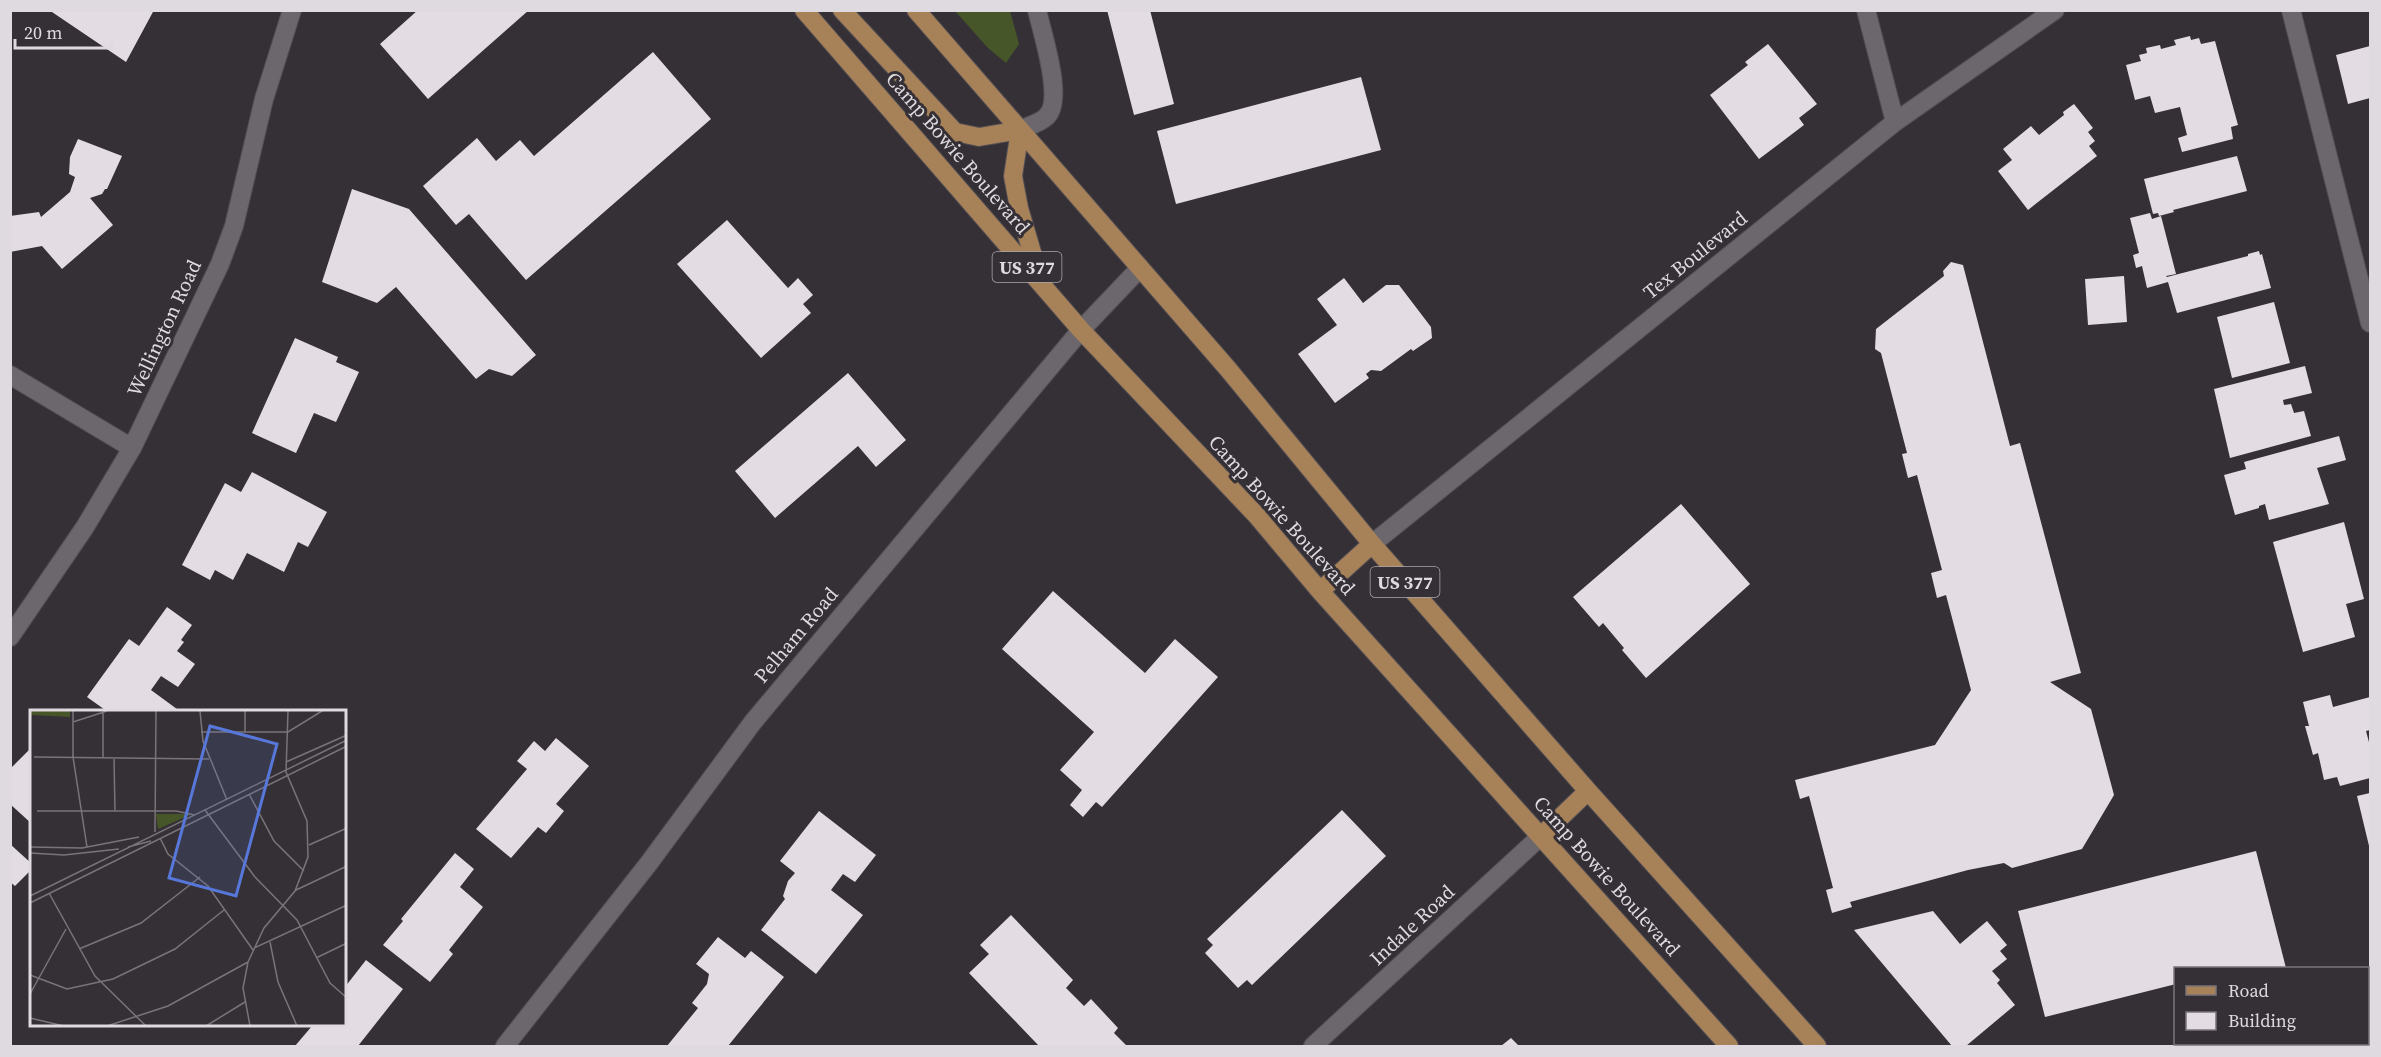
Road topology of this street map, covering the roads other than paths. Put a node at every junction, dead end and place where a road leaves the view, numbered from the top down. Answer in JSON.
{"nodes":[{"id":1,"x":292,"y":10,"type":"edge"},
{"id":2,"x":804,"y":10,"type":"edge"},
{"id":3,"x":842,"y":10,"type":"edge"},
{"id":4,"x":916,"y":10,"type":"edge"},
{"id":5,"x":1037,"y":10,"type":"edge"},
{"id":6,"x":1866,"y":10,"type":"edge"},
{"id":7,"x":2055,"y":10,"type":"edge"},
{"id":8,"x":2291,"y":10,"type":"edge"},
{"id":9,"x":1895,"y":122,"type":"junction"},
{"id":10,"x":1020,"y":130,"type":"junction"},
{"id":11,"x":1140,"y":268,"type":"junction"},
{"id":12,"x":1042,"y":285,"type":"junction"},
{"id":13,"x":2370,"y":323,"type":"edge"},
{"id":14,"x":1081,"y":330,"type":"junction"},
{"id":15,"x":10,"y":375,"type":"edge"},
{"id":16,"x":132,"y":448,"type":"junction"},
{"id":17,"x":1372,"y":544,"type":"junction"},
{"id":18,"x":1320,"y":591,"type":"junction"},
{"id":19,"x":10,"y":637,"type":"edge"},
{"id":20,"x":1588,"y":791,"type":"junction"},
{"id":21,"x":1541,"y":836,"type":"junction"},
{"id":22,"x":505,"y":1047,"type":"edge"},
{"id":23,"x":1313,"y":1047,"type":"edge"},
{"id":24,"x":1729,"y":1047,"type":"edge"},
{"id":25,"x":1817,"y":1047,"type":"edge"}],
"edges":[{"from":1,"to":16,"type":"street","name":"Wellington Road"},
{"from":2,"to":12,"type":"main road","name":"Camp Bowie Boulevard","number":"US 377"},
{"from":3,"to":10,"type":"main road"},
{"from":4,"to":10,"type":"main road","number":"US 377"},
{"from":5,"to":10,"type":"street"},
{"from":6,"to":9,"type":"street"},
{"from":7,"to":9,"type":"street","name":"Tex Boulevard"},
{"from":8,"to":13,"type":"street"},
{"from":9,"to":17,"type":"street","name":"Tex Boulevard"},
{"from":10,"to":11,"type":"main road","number":"US 377"},
{"from":10,"to":12,"type":"main road"},
{"from":11,"to":14,"type":"street","name":"Pelham Road"},
{"from":11,"to":17,"type":"main road","number":"US 377"},
{"from":12,"to":14,"type":"main road","name":"Camp Bowie Boulevard","number":"US 377"},
{"from":14,"to":18,"type":"main road","name":"Camp Bowie Boulevard","number":"US 377"},
{"from":14,"to":22,"type":"street","name":"Pelham Road"},
{"from":15,"to":16,"type":"street"},
{"from":16,"to":19,"type":"street","name":"Wellington Road"},
{"from":17,"to":18,"type":"main road"},
{"from":17,"to":20,"type":"main road","number":"US 377"},
{"from":18,"to":21,"type":"main road","name":"Camp Bowie Boulevard","number":"US 377"},
{"from":20,"to":21,"type":"main road"},
{"from":20,"to":25,"type":"main road","number":"US 377"},
{"from":21,"to":23,"type":"street","name":"Indale Road"},
{"from":21,"to":24,"type":"main road","name":"Camp Bowie Boulevard","number":"US 377"}]}
